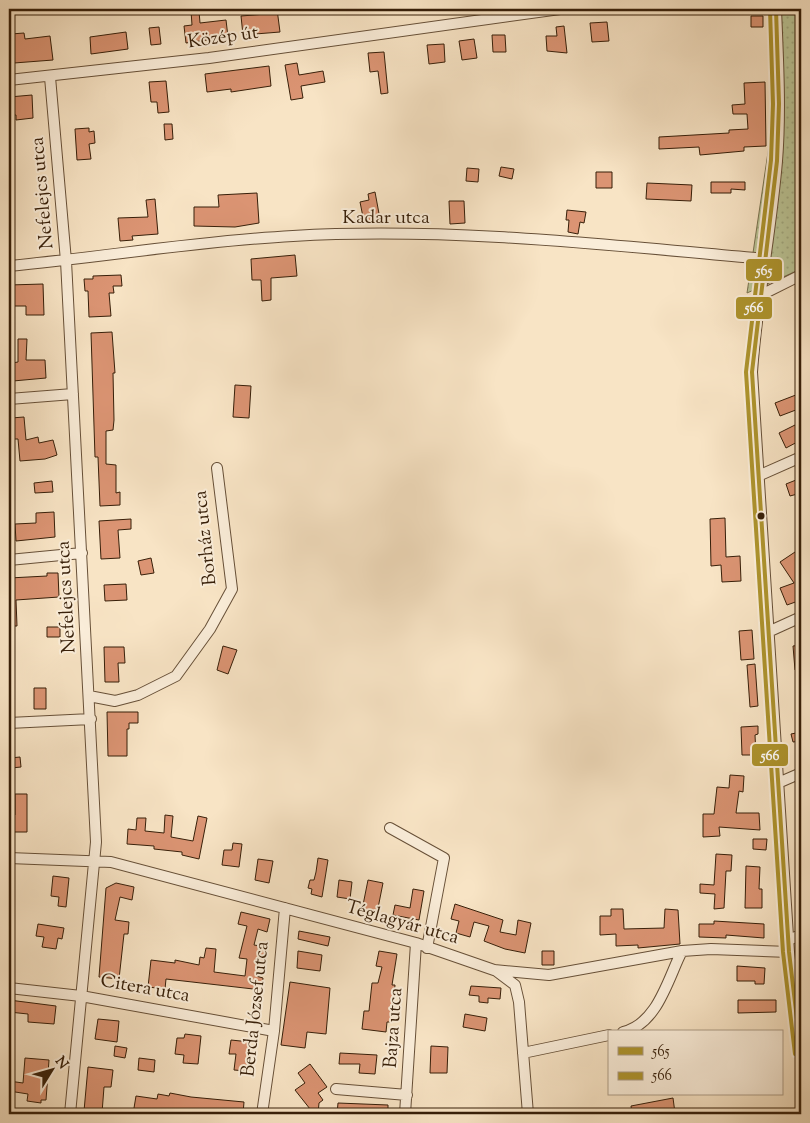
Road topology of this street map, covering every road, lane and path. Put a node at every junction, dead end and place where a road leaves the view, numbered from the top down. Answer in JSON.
{"nodes":[{"id":1,"x":560,"y":9,"type":"edge"},
{"id":2,"x":776,"y":9,"type":"edge"},
{"id":3,"x":50,"y":77,"type":"junction"},
{"id":4,"x":9,"y":80,"type":"edge"},
{"id":5,"x":764,"y":259,"type":"junction"},
{"id":6,"x":66,"y":261,"type":"junction"},
{"id":7,"x":9,"y":266,"type":"edge"},
{"id":8,"x":801,"y":275,"type":"edge"},
{"id":9,"x":759,"y":296,"type":"junction"},
{"id":10,"x":73,"y":394,"type":"junction"},
{"id":11,"x":9,"y":399,"type":"edge"},
{"id":12,"x":801,"y":457,"type":"edge"},
{"id":13,"x":217,"y":468,"type":"dead end"},
{"id":14,"x":758,"y":476,"type":"junction"},
{"id":15,"x":82,"y":553,"type":"junction"},
{"id":16,"x":9,"y":560,"type":"edge"},
{"id":17,"x":801,"y":617,"type":"edge"},
{"id":18,"x":768,"y":632,"type":"junction"},
{"id":19,"x":89,"y":696,"type":"junction"},
{"id":20,"x":91,"y":719,"type":"junction"},
{"id":21,"x":9,"y":723,"type":"edge"},
{"id":22,"x":801,"y":773,"type":"edge"},
{"id":23,"x":778,"y":783,"type":"junction"},
{"id":24,"x":390,"y":828,"type":"dead end"},
{"id":25,"x":9,"y":858,"type":"edge"},
{"id":26,"x":94,"y":861,"type":"junction"},
{"id":27,"x":285,"y":908,"type":"junction"},
{"id":28,"x":801,"y":935,"type":"edge"},
{"id":29,"x":788,"y":940,"type":"junction"},
{"id":30,"x":416,"y":943,"type":"junction"},
{"id":31,"x":428,"y":948,"type":"junction"},
{"id":32,"x":682,"y":951,"type":"junction"},
{"id":33,"x":789,"y":952,"type":"junction"},
{"id":34,"x":494,"y":970,"type":"junction"},
{"id":35,"x":9,"y":988,"type":"edge"},
{"id":36,"x":81,"y":996,"type":"junction"},
{"id":37,"x":631,"y":1030,"type":"edge"},
{"id":38,"x":274,"y":1031,"type":"junction"},
{"id":39,"x":608,"y":1035,"type":"edge"},
{"id":40,"x":523,"y":1053,"type":"junction"},
{"id":41,"x":801,"y":1053,"type":"edge"},
{"id":42,"x":336,"y":1090,"type":"dead end"},
{"id":43,"x":407,"y":1095,"type":"junction"},
{"id":44,"x":70,"y":1114,"type":"edge"},
{"id":45,"x":262,"y":1114,"type":"edge"},
{"id":46,"x":405,"y":1114,"type":"edge"},
{"id":47,"x":528,"y":1114,"type":"edge"}],
"edges":[{"from":1,"to":3,"type":"street","name":"Közép út"},
{"from":2,"to":5,"type":"street"},
{"from":3,"to":4,"type":"street","name":"Közép út"},
{"from":3,"to":6,"type":"street","name":"Nefelejcs utca"},
{"from":5,"to":6,"type":"street","name":"Kadar utca"},
{"from":5,"to":9,"type":"street"},
{"from":6,"to":7,"type":"street","name":"Kadar utca"},
{"from":6,"to":10,"type":"street","name":"Nefelejcs utca"},
{"from":8,"to":9,"type":"street"},
{"from":9,"to":14,"type":"street"},
{"from":10,"to":11,"type":"street"},
{"from":10,"to":15,"type":"street","name":"Nefelejcs utca"},
{"from":12,"to":14,"type":"street"},
{"from":13,"to":19,"type":"street","name":"Borház utca"},
{"from":14,"to":18,"type":"street"},
{"from":15,"to":16,"type":"street"},
{"from":15,"to":19,"type":"street","name":"Nefelejcs utca"},
{"from":17,"to":18,"type":"street"},
{"from":18,"to":23,"type":"street"},
{"from":19,"to":20,"type":"street","name":"Nefelejcs utca"},
{"from":20,"to":21,"type":"street"},
{"from":20,"to":26,"type":"street","name":"Nefelejcs utca"},
{"from":22,"to":23,"type":"street"},
{"from":23,"to":29,"type":"street"},
{"from":24,"to":31,"type":"street"},
{"from":25,"to":26,"type":"street","name":"Téglagyár utca"},
{"from":26,"to":27,"type":"street","name":"Téglagyár utca"},
{"from":26,"to":36,"type":"street","name":"Nefelejcs utca"},
{"from":27,"to":30,"type":"street","name":"Téglagyár utca"},
{"from":27,"to":38,"type":"street","name":"Berda József utca"},
{"from":28,"to":29,"type":"street"},
{"from":29,"to":33,"type":"street"},
{"from":30,"to":31,"type":"street","name":"Téglagyár utca"},
{"from":30,"to":43,"type":"street","name":"Bajza utca"},
{"from":31,"to":34,"type":"street","name":"Téglagyár utca"},
{"from":32,"to":33,"type":"street","name":"Téglagyár utca"},
{"from":32,"to":34,"type":"street","name":"Téglagyár utca"},
{"from":32,"to":37,"type":"street"},
{"from":33,"to":41,"type":"street"},
{"from":34,"to":40,"type":"street"},
{"from":35,"to":36,"type":"street","name":"Citera utca"},
{"from":36,"to":38,"type":"street","name":"Citera utca"},
{"from":36,"to":44,"type":"street","name":"Nefelejcs utca"},
{"from":38,"to":45,"type":"street","name":"Berda József utca"},
{"from":39,"to":40,"type":"street"},
{"from":40,"to":47,"type":"street"},
{"from":42,"to":43,"type":"street"},
{"from":43,"to":46,"type":"street","name":"Bajza utca"}]}
